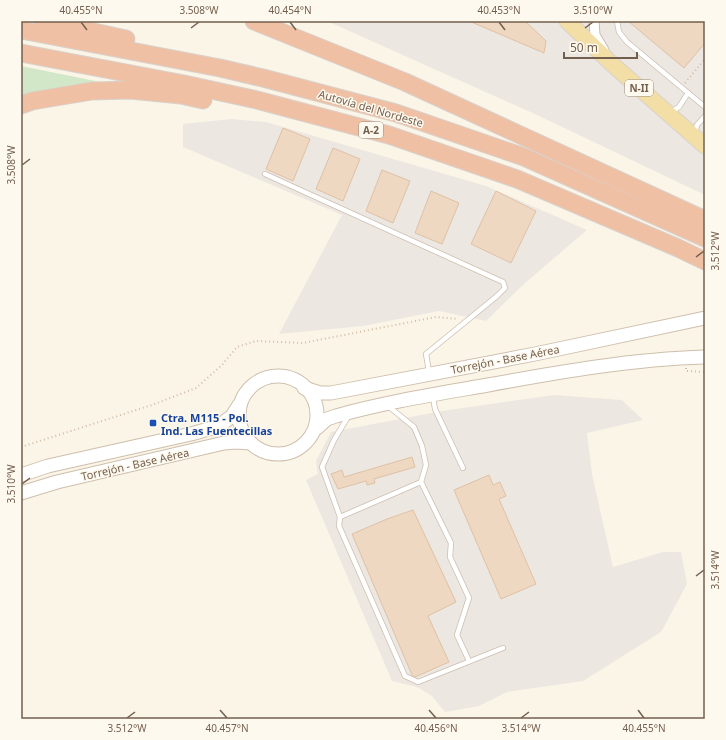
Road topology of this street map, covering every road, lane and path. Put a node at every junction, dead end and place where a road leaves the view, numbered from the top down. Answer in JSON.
{"nodes":[{"id":1,"x":43,"y":21,"type":"edge"},
{"id":2,"x":254,"y":21,"type":"edge"},
{"id":3,"x":567,"y":21,"type":"edge"},
{"id":4,"x":594,"y":21,"type":"edge"},
{"id":5,"x":617,"y":21,"type":"edge"},
{"id":6,"x":21,"y":30,"type":"edge"},
{"id":7,"x":21,"y":53,"type":"edge"},
{"id":8,"x":705,"y":59,"type":"edge"},
{"id":9,"x":612,"y":64,"type":"junction"},
{"id":10,"x":220,"y":68,"type":"junction"},
{"id":11,"x":682,"y":87,"type":"junction"},
{"id":12,"x":688,"y":93,"type":"junction"},
{"id":13,"x":21,"y":105,"type":"edge"},
{"id":14,"x":705,"y":107,"type":"edge"},
{"id":15,"x":667,"y":113,"type":"junction"},
{"id":16,"x":705,"y":116,"type":"edge"},
{"id":17,"x":389,"y":135,"type":"junction"},
{"id":18,"x":701,"y":143,"type":"edge"},
{"id":19,"x":266,"y":174,"type":"dead end"},
{"id":20,"x":705,"y":220,"type":"edge"},
{"id":21,"x":705,"y":238,"type":"edge"},
{"id":22,"x":705,"y":261,"type":"edge"},
{"id":23,"x":705,"y":318,"type":"edge"},
{"id":24,"x":468,"y":320,"type":"junction"},
{"id":25,"x":705,"y":357,"type":"edge"},
{"id":26,"x":686,"y":371,"type":"dead end"},
{"id":27,"x":705,"y":372,"type":"edge"},
{"id":28,"x":429,"y":374,"type":"junction"},
{"id":29,"x":304,"y":388,"type":"junction"},
{"id":30,"x":433,"y":395,"type":"junction"},
{"id":31,"x":239,"y":405,"type":"junction"},
{"id":32,"x":386,"y":405,"type":"junction"},
{"id":33,"x":351,"y":412,"type":"junction"},
{"id":34,"x":316,"y":428,"type":"junction"},
{"id":35,"x":251,"y":443,"type":"junction"},
{"id":36,"x":21,"y":447,"type":"edge"},
{"id":37,"x":463,"y":468,"type":"dead end"},
{"id":38,"x":21,"y":475,"type":"edge"},
{"id":39,"x":421,"y":482,"type":"junction"},
{"id":40,"x":21,"y":493,"type":"edge"},
{"id":41,"x":340,"y":517,"type":"junction"},
{"id":42,"x":503,"y":648,"type":"dead end"},
{"id":43,"x":469,"y":661,"type":"junction"}],
"edges":[{"from":1,"to":10,"type":"highway"},
{"from":2,"to":20,"type":"highway"},
{"from":3,"to":9,"type":"main road","number":"N-II"},
{"from":4,"to":9,"type":"street"},
{"from":5,"to":11,"type":"lane"},
{"from":6,"to":10,"type":"highway","name":"Autovía del Nordeste","number":"A-2"},
{"from":7,"to":17,"type":"highway","name":"Autovía del Nordeste","number":"A-2"},
{"from":8,"to":11,"type":"path"},
{"from":9,"to":15,"type":"main road","number":"N-II"},
{"from":10,"to":21,"type":"highway","name":"Autovía del Nordeste","number":"A-2"},
{"from":11,"to":12,"type":"lane"},
{"from":12,"to":14,"type":"lane"},
{"from":12,"to":15,"type":"lane"},
{"from":13,"to":17,"type":"highway"},
{"from":15,"to":18,"type":"main road","number":"N-II"},
{"from":16,"to":18,"type":"lane"},
{"from":17,"to":22,"type":"highway","name":"Autovía del Nordeste","number":"A-2"},
{"from":19,"to":24,"type":"lane"},
{"from":23,"to":28,"type":"main road","name":"Torrejón - Base Aérea"},
{"from":24,"to":28,"type":"lane"},
{"from":24,"to":36,"type":"path"},
{"from":25,"to":30,"type":"main road","name":"Torrejón - Base Aérea"},
{"from":26,"to":27,"type":"path"},
{"from":28,"to":29,"type":"main road","name":"Torrejón - Base Aérea"},
{"from":29,"to":31,"type":"main road"},
{"from":29,"to":34,"type":"main road"},
{"from":30,"to":32,"type":"main road","name":"Torrejón - Base Aérea"},
{"from":30,"to":37,"type":"lane"},
{"from":31,"to":35,"type":"main road"},
{"from":31,"to":38,"type":"main road","name":"Torrejón - Base Aérea"},
{"from":32,"to":33,"type":"main road","name":"Torrejón - Base Aérea"},
{"from":32,"to":39,"type":"lane"},
{"from":33,"to":34,"type":"main road","name":"Torrejón - Base Aérea"},
{"from":33,"to":41,"type":"lane"},
{"from":34,"to":35,"type":"main road"},
{"from":35,"to":40,"type":"main road","name":"Torrejón - Base Aérea"},
{"from":39,"to":41,"type":"lane"},
{"from":39,"to":43,"type":"lane"},
{"from":41,"to":43,"type":"lane"},
{"from":42,"to":43,"type":"lane"}]}
